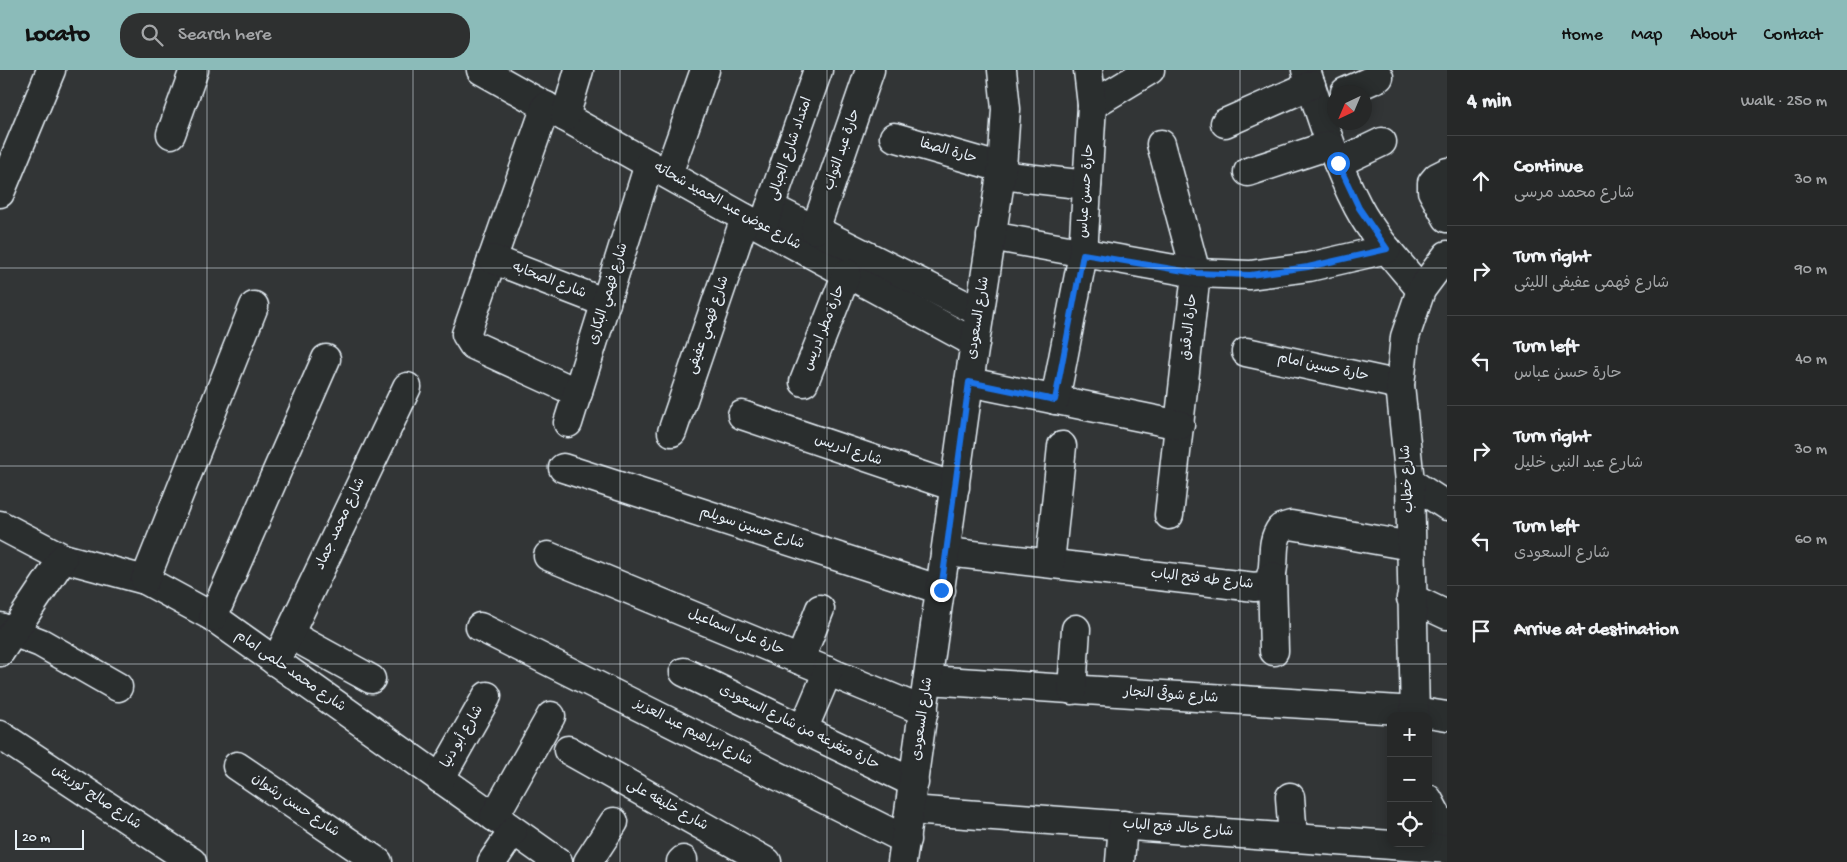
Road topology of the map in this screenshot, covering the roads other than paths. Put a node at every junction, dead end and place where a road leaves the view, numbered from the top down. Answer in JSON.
{"nodes":[{"id":1,"x":51,"y":70,"type":"edge"},
{"id":2,"x":194,"y":70,"type":"edge"},
{"id":3,"x":579,"y":70,"type":"edge"},
{"id":4,"x":705,"y":70,"type":"edge"},
{"id":5,"x":818,"y":70,"type":"edge"},
{"id":6,"x":870,"y":70,"type":"edge"},
{"id":7,"x":1002,"y":70,"type":"edge"},
{"id":8,"x":1088,"y":70,"type":"edge"},
{"id":9,"x":1150,"y":70,"type":"edge"},
{"id":10,"x":484,"y":71,"type":"edge"},
{"id":11,"x":1379,"y":77,"type":"dead end"},
{"id":12,"x":1360,"y":85,"type":"edge"},
{"id":13,"x":1317,"y":89,"type":"edge"},
{"id":14,"x":1092,"y":105,"type":"junction"},
{"id":15,"x":556,"y":112,"type":"junction"},
{"id":16,"x":1225,"y":123,"type":"dead end"},
{"id":17,"x":171,"y":134,"type":"dead end"},
{"id":18,"x":894,"y":137,"type":"dead end"},
{"id":19,"x":1382,"y":142,"type":"dead end"},
{"id":20,"x":1161,"y":144,"type":"dead end"},
{"id":21,"x":1334,"y":154,"type":"junction"},
{"id":22,"x":658,"y":169,"type":"junction"},
{"id":23,"x":1001,"y":171,"type":"junction"},
{"id":24,"x":1248,"y":172,"type":"dead end"},
{"id":25,"x":1447,"y":172,"type":"edge"},
{"id":26,"x":1087,"y":185,"type":"junction"},
{"id":27,"x":0,"y":193,"type":"edge"},
{"id":28,"x":759,"y":217,"type":"junction"},
{"id":29,"x":1447,"y":218,"type":"edge"},
{"id":30,"x":815,"y":230,"type":"junction"},
{"id":31,"x":992,"y":236,"type":"junction"},
{"id":32,"x":1387,"y":249,"type":"junction"},
{"id":33,"x":1083,"y":254,"type":"junction"},
{"id":34,"x":1447,"y":254,"type":"edge"},
{"id":35,"x":492,"y":259,"type":"junction"},
{"id":36,"x":859,"y":270,"type":"junction"},
{"id":37,"x":1196,"y":273,"type":"junction"},
{"id":38,"x":1421,"y":290,"type":"junction"},
{"id":39,"x":606,"y":304,"type":"junction"},
{"id":40,"x":254,"y":306,"type":"dead end"},
{"id":41,"x":979,"y":312,"type":"junction"},
{"id":42,"x":975,"y":343,"type":"junction"},
{"id":43,"x":1246,"y":352,"type":"dead end"},
{"id":44,"x":326,"y":359,"type":"dead end"},
{"id":45,"x":804,"y":382,"type":"dead end"},
{"id":46,"x":969,"y":382,"type":"junction"},
{"id":47,"x":1400,"y":385,"type":"junction"},
{"id":48,"x":406,"y":387,"type":"dead end"},
{"id":49,"x":578,"y":393,"type":"junction"},
{"id":50,"x":1055,"y":400,"type":"junction"},
{"id":51,"x":742,"y":415,"type":"dead end"},
{"id":52,"x":568,"y":423,"type":"dead end"},
{"id":53,"x":1180,"y":425,"type":"junction"},
{"id":54,"x":672,"y":432,"type":"dead end"},
{"id":55,"x":1062,"y":446,"type":"dead end"},
{"id":56,"x":563,"y":468,"type":"dead end"},
{"id":57,"x":1410,"y":482,"type":"junction"},
{"id":58,"x":955,"y":487,"type":"junction"},
{"id":59,"x":1447,"y":506,"type":"edge"},
{"id":60,"x":1169,"y":515,"type":"dead end"},
{"id":61,"x":0,"y":525,"type":"edge"},
{"id":62,"x":1411,"y":546,"type":"junction"},
{"id":63,"x":946,"y":552,"type":"junction"},
{"id":64,"x":548,"y":556,"type":"dead end"},
{"id":65,"x":63,"y":558,"type":"junction"},
{"id":66,"x":1050,"y":563,"type":"junction"},
{"id":67,"x":1272,"y":576,"type":"junction"},
{"id":68,"x":145,"y":580,"type":"junction"},
{"id":69,"x":941,"y":590,"type":"junction"},
{"id":70,"x":1412,"y":598,"type":"junction"},
{"id":71,"x":820,"y":609,"type":"dead end"},
{"id":72,"x":1447,"y":615,"type":"edge"},
{"id":73,"x":213,"y":617,"type":"junction"},
{"id":74,"x":480,"y":627,"type":"dead end"},
{"id":75,"x":1076,"y":629,"type":"dead end"},
{"id":76,"x":289,"y":634,"type":"junction"},
{"id":77,"x":4,"y":637,"type":"edge"},
{"id":78,"x":1274,"y":651,"type":"dead end"},
{"id":79,"x":800,"y":660,"type":"junction"},
{"id":80,"x":276,"y":662,"type":"junction"},
{"id":81,"x":828,"y":671,"type":"junction"},
{"id":82,"x":684,"y":672,"type":"dead end"},
{"id":83,"x":371,"y":679,"type":"dead end"},
{"id":84,"x":928,"y":680,"type":"junction"},
{"id":85,"x":118,"y":687,"type":"dead end"},
{"id":86,"x":1072,"y":690,"type":"junction"},
{"id":87,"x":487,"y":696,"type":"dead end"},
{"id":88,"x":924,"y":711,"type":"junction"},
{"id":89,"x":1387,"y":712,"type":"edge"},
{"id":90,"x":1415,"y":712,"type":"edge"},
{"id":91,"x":1432,"y":715,"type":"edge"},
{"id":92,"x":551,"y":716,"type":"dead end"},
{"id":93,"x":1447,"y":716,"type":"edge"},
{"id":94,"x":803,"y":730,"type":"junction"},
{"id":95,"x":0,"y":735,"type":"edge"},
{"id":96,"x":568,"y":750,"type":"dead end"},
{"id":97,"x":237,"y":766,"type":"dead end"},
{"id":98,"x":440,"y":778,"type":"junction"},
{"id":99,"x":912,"y":797,"type":"junction"},
{"id":100,"x":1290,"y":797,"type":"dead end"},
{"id":101,"x":1430,"y":802,"type":"edge"},
{"id":102,"x":614,"y":822,"type":"dead end"},
{"id":103,"x":503,"y":824,"type":"junction"},
{"id":104,"x":1123,"y":825,"type":"junction"},
{"id":105,"x":1447,"y":834,"type":"edge"},
{"id":106,"x":1293,"y":838,"type":"junction"},
{"id":107,"x":1447,"y":849,"type":"edge"},
{"id":108,"x":904,"y":851,"type":"edge"},
{"id":109,"x":1328,"y":851,"type":"edge"},
{"id":110,"x":192,"y":862,"type":"edge"},
{"id":111,"x":378,"y":862,"type":"edge"},
{"id":112,"x":492,"y":862,"type":"edge"},
{"id":113,"x":558,"y":862,"type":"edge"},
{"id":114,"x":588,"y":862,"type":"edge"},
{"id":115,"x":767,"y":862,"type":"edge"},
{"id":116,"x":1120,"y":862,"type":"edge"}],
"edges":[{"from":1,"to":27,"type":"street"},
{"from":2,"to":17,"type":"street"},
{"from":3,"to":15,"type":"street"},
{"from":4,"to":22,"type":"street","name":"شارع فهمي البكارى"},
{"from":5,"to":28,"type":"street","name":"امتداد شارع الجبالى"},
{"from":6,"to":30,"type":"street","name":"حارة عبد التواب"},
{"from":7,"to":23,"type":"street","name":"شارع السعودى"},
{"from":8,"to":14,"type":"street","name":"حارة حسن عباس"},
{"from":9,"to":14,"type":"street"},
{"from":10,"to":15,"type":"street","name":"شارع عوض عبد الحميد شحاته"},
{"from":11,"to":12,"type":"street"},
{"from":13,"to":16,"type":"street"},
{"from":13,"to":21,"type":"street"},
{"from":14,"to":26,"type":"street","name":"حارة حسن عباس"},
{"from":15,"to":22,"type":"street","name":"شارع عوض عبد الحميد شحاته"},
{"from":15,"to":35,"type":"street"},
{"from":18,"to":23,"type":"street","name":"حارة الصفا"},
{"from":19,"to":21,"type":"street"},
{"from":20,"to":37,"type":"street","name":"حارة الدقدق"},
{"from":21,"to":24,"type":"street"},
{"from":21,"to":32,"type":"street"},
{"from":22,"to":28,"type":"street","name":"شارع عوض عبد الحميد شحاته"},
{"from":22,"to":39,"type":"street","name":"شارع فهمي البكارى"},
{"from":23,"to":26,"type":"street","name":"حارة الصفا"},
{"from":23,"to":31,"type":"street","name":"شارع السعودى"},
{"from":25,"to":29,"type":"street"},
{"from":26,"to":33,"type":"street","name":"حارة حسن عباس"},
{"from":28,"to":30,"type":"street"},
{"from":28,"to":36,"type":"street","name":"شارع عوض عبد الحميد شحاته"},
{"from":28,"to":54,"type":"street","name":"شارع فهمي عفيفى"},
{"from":30,"to":36,"type":"street"},
{"from":31,"to":33,"type":"street"},
{"from":31,"to":41,"type":"street","name":"شارع السعودى"},
{"from":32,"to":37,"type":"street"},
{"from":32,"to":38,"type":"street"},
{"from":33,"to":37,"type":"street"},
{"from":33,"to":50,"type":"street","name":"حارة حسن عباس"},
{"from":34,"to":38,"type":"street","name":"شارع خطاب"},
{"from":35,"to":39,"type":"street","name":"شارع الصحابه"},
{"from":35,"to":49,"type":"street"},
{"from":36,"to":41,"type":"street"},
{"from":36,"to":42,"type":"street","name":"شارع عوض عبد الحميد شحاته"},
{"from":36,"to":45,"type":"street","name":"حارة مطر ادريس"},
{"from":37,"to":53,"type":"street","name":"حارة الدقدق"},
{"from":38,"to":47,"type":"street","name":"شارع خطاب"},
{"from":39,"to":49,"type":"street","name":"شارع فهمي البكارى"},
{"from":40,"to":68,"type":"street"},
{"from":41,"to":42,"type":"street","name":"شارع السعودى"},
{"from":42,"to":46,"type":"street","name":"شارع السعودى"},
{"from":43,"to":47,"type":"street","name":"حارة حسين امام"},
{"from":44,"to":73,"type":"street"},
{"from":46,"to":50,"type":"street"},
{"from":46,"to":58,"type":"street","name":"شارع السعودى"},
{"from":47,"to":57,"type":"street","name":"شارع خطاب"},
{"from":48,"to":76,"type":"street","name":"شارع محمد جماد"},
{"from":49,"to":52,"type":"street","name":"شارع فهمي البكارى"},
{"from":50,"to":53,"type":"street"},
{"from":51,"to":58,"type":"street","name":"شارع ادريس"},
{"from":53,"to":60,"type":"street","name":"حارة الدقدق"},
{"from":55,"to":66,"type":"street"},
{"from":56,"to":69,"type":"street","name":"شارع حسين سويلم"},
{"from":57,"to":59,"type":"street"},
{"from":57,"to":62,"type":"street","name":"شارع خطاب"},
{"from":58,"to":63,"type":"street","name":"شارع السعودى"},
{"from":61,"to":65,"type":"street","name":"شارع محمد حلمى امام"},
{"from":62,"to":67,"type":"street","name":"شارع طه فتح الباب"},
{"from":62,"to":70,"type":"street","name":"شارع خطاب"},
{"from":63,"to":66,"type":"street","name":"شارع طه فتح الباب"},
{"from":63,"to":69,"type":"street","name":"شارع السعودى"},
{"from":64,"to":79,"type":"street","name":"حارة على اسماعيل"},
{"from":65,"to":68,"type":"street","name":"شارع محمد حلمى امام"},
{"from":65,"to":77,"type":"street"},
{"from":66,"to":67,"type":"street","name":"شارع طه فتح الباب"},
{"from":67,"to":78,"type":"street"},
{"from":68,"to":73,"type":"street","name":"شارع محمد حلمى امام"},
{"from":69,"to":84,"type":"street","name":"شارع السعودى"},
{"from":70,"to":72,"type":"street"},
{"from":70,"to":90,"type":"street","name":"شارع خطاب"},
{"from":71,"to":79,"type":"street"},
{"from":73,"to":80,"type":"street","name":"شارع محمد حلمى امام"},
{"from":74,"to":108,"type":"street","name":"شارع ابراهيم عبد العزيز"},
{"from":75,"to":86,"type":"street"},
{"from":76,"to":80,"type":"street","name":"شارع محمد جماد"},
{"from":76,"to":83,"type":"street"},
{"from":77,"to":85,"type":"street"},
{"from":79,"to":81,"type":"street","name":"حارة على اسماعيل"},
{"from":80,"to":98,"type":"street","name":"شارع محمد حلمى امام"},
{"from":81,"to":88,"type":"street","name":"حارة على اسماعيل"},
{"from":81,"to":94,"type":"street"},
{"from":82,"to":94,"type":"street","name":"حارة متفرعه من شارع السعودى"},
{"from":84,"to":86,"type":"street","name":"شارع شوقى النجار"},
{"from":84,"to":88,"type":"street","name":"شارع السعودى"},
{"from":86,"to":89,"type":"street","name":"شارع شوقى النجار"},
{"from":87,"to":98,"type":"street","name":"شارع أبو دنيا"},
{"from":88,"to":99,"type":"street","name":"شارع السعودى"},
{"from":91,"to":93,"type":"street","name":"شارع شوقى النجار"},
{"from":92,"to":103,"type":"street"},
{"from":94,"to":99,"type":"street","name":"حارة متفرعه من شارع السعودى"},
{"from":95,"to":110,"type":"street","name":"شارع صالح كوريش"},
{"from":96,"to":115,"type":"street","name":"شارع خليفه على"},
{"from":97,"to":111,"type":"street","name":"شارع حسن رشوان"},
{"from":98,"to":103,"type":"street","name":"شارع محمد حلمى امام"},
{"from":99,"to":104,"type":"street","name":"شارع خالد فتح الباب"},
{"from":99,"to":108,"type":"street","name":"شارع السعودى"},
{"from":100,"to":106,"type":"street"},
{"from":101,"to":105,"type":"street"},
{"from":102,"to":114,"type":"street"},
{"from":103,"to":112,"type":"street"},
{"from":103,"to":113,"type":"street","name":"شارع محمد حلمى امام"},
{"from":104,"to":106,"type":"street","name":"شارع خالد فتح الباب"},
{"from":104,"to":116,"type":"street"},
{"from":106,"to":109,"type":"street","name":"شارع خالد فتح الباب"},
{"from":107,"to":109,"type":"street","name":"شارع خالد فتح الباب"}]}
